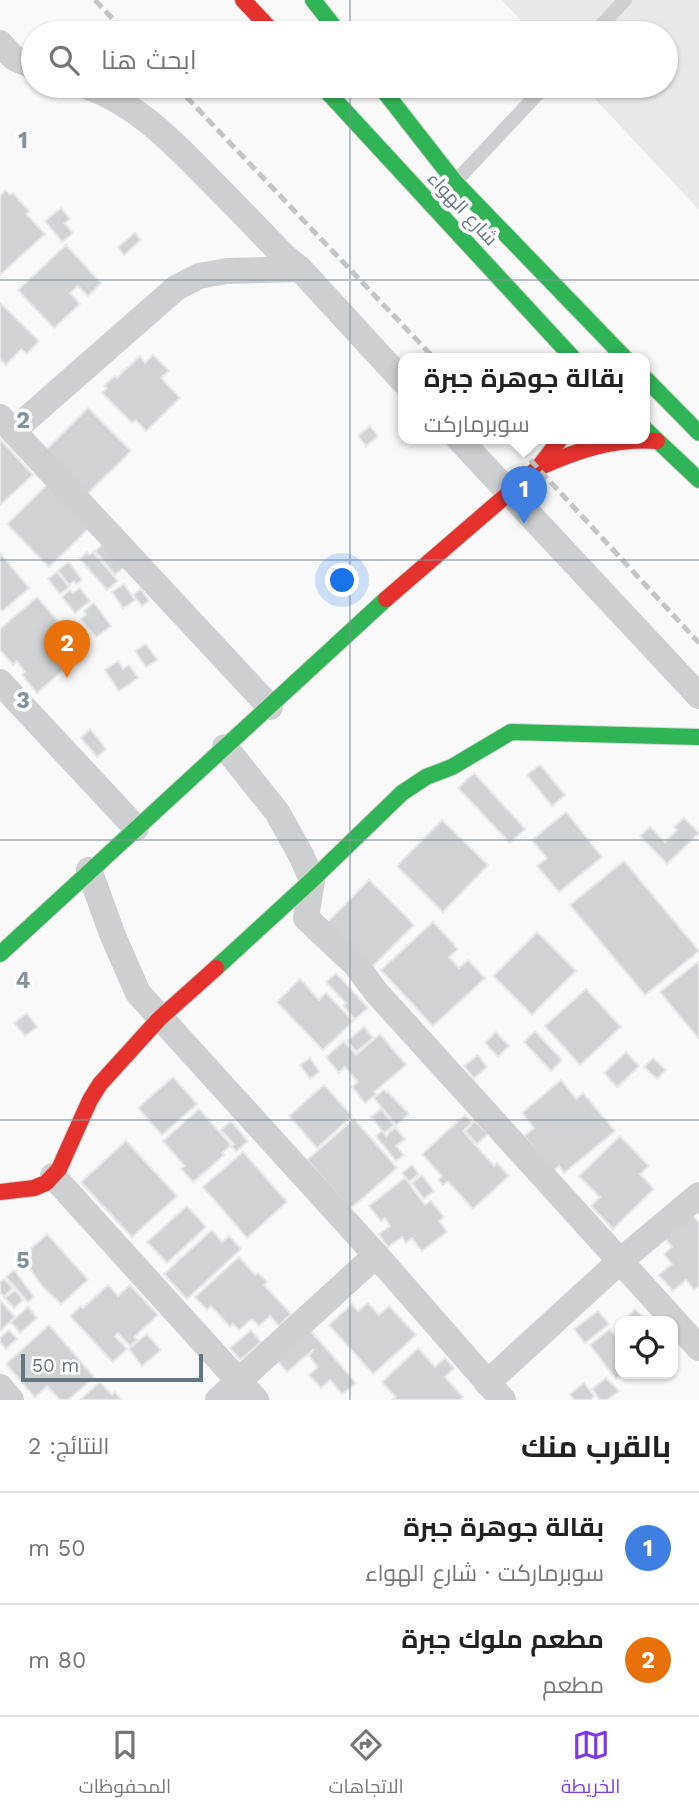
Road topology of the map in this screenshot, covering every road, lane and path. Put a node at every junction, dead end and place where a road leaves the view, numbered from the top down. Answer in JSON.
{"nodes":[{"id":1,"x":243,"y":0,"type":"edge"},
{"id":2,"x":313,"y":0,"type":"edge"},
{"id":3,"x":625,"y":0,"type":"edge"},
{"id":4,"x":263,"y":21,"type":"edge"},
{"id":5,"x":329,"y":21,"type":"edge"},
{"id":6,"x":605,"y":21,"type":"edge"},
{"id":7,"x":112,"y":98,"type":"edge"},
{"id":8,"x":333,"y":98,"type":"edge"},
{"id":9,"x":389,"y":98,"type":"edge"},
{"id":10,"x":534,"y":98,"type":"edge"},
{"id":11,"x":455,"y":183,"type":"junction"},
{"id":12,"x":300,"y":269,"type":"junction"},
{"id":13,"x":561,"y":351,"type":"edge"},
{"id":14,"x":620,"y":353,"type":"edge"},
{"id":15,"x":398,"y":375,"type":"edge"},
{"id":16,"x":650,"y":383,"type":"edge"},
{"id":17,"x":7,"y":424,"type":"edge"},
{"id":18,"x":699,"y":433,"type":"edge"},
{"id":19,"x":650,"y":434,"type":"edge"},
{"id":20,"x":650,"y":441,"type":"edge"},
{"id":21,"x":657,"y":441,"type":"junction"},
{"id":22,"x":464,"y":444,"type":"edge"},
{"id":23,"x":556,"y":444,"type":"edge"},
{"id":24,"x":594,"y":444,"type":"edge"},
{"id":25,"x":538,"y":468,"type":"junction"},
{"id":26,"x":699,"y":480,"type":"edge"},
{"id":27,"x":508,"y":492,"type":"junction"},
{"id":28,"x":0,"y":682,"type":"edge"},
{"id":29,"x":699,"y":696,"type":"edge"},
{"id":30,"x":270,"y":707,"type":"junction"},
{"id":31,"x":699,"y":737,"type":"edge"},
{"id":32,"x":225,"y":747,"type":"junction"},
{"id":33,"x":136,"y":828,"type":"junction"},
{"id":34,"x":89,"y":870,"type":"junction"},
{"id":35,"x":312,"y":880,"type":"junction"},
{"id":36,"x":3,"y":945,"type":"edge"},
{"id":37,"x":159,"y":1019,"type":"junction"},
{"id":38,"x":53,"y":1176,"type":"junction"},
{"id":39,"x":0,"y":1192,"type":"edge"},
{"id":40,"x":699,"y":1195,"type":"edge"},
{"id":41,"x":376,"y":1255,"type":"junction"},
{"id":42,"x":619,"y":1262,"type":"junction"},
{"id":43,"x":699,"y":1348,"type":"edge"},
{"id":44,"x":0,"y":1387,"type":"edge"},
{"id":45,"x":247,"y":1391,"type":"edge"},
{"id":46,"x":495,"y":1391,"type":"edge"},
{"id":47,"x":11,"y":1400,"type":"edge"},
{"id":48,"x":218,"y":1400,"type":"edge"}],
"edges":[{"from":1,"to":4,"type":"main road"},
{"from":2,"to":5,"type":"main road"},
{"from":3,"to":6,"type":"lane"},
{"from":7,"to":12,"type":"street"},
{"from":8,"to":13,"type":"main road","name":"شارع الهواء"},
{"from":9,"to":11,"type":"main road","name":"شارع الهواء"},
{"from":10,"to":11,"type":"lane"},
{"from":11,"to":14,"type":"main road","name":"شارع الهواء"},
{"from":12,"to":15,"type":"street"},
{"from":12,"to":17,"type":"street"},
{"from":16,"to":18,"type":"main road"},
{"from":17,"to":30,"type":"street"},
{"from":19,"to":21,"type":"main road"},
{"from":20,"to":21,"type":"main road"},
{"from":21,"to":26,"type":"main road"},
{"from":22,"to":27,"type":"street"},
{"from":23,"to":25,"type":"main road"},
{"from":24,"to":25,"type":"main road"},
{"from":25,"to":27,"type":"main road"},
{"from":27,"to":29,"type":"street"},
{"from":27,"to":30,"type":"main road"},
{"from":28,"to":33,"type":"street"},
{"from":30,"to":32,"type":"main road"},
{"from":31,"to":35,"type":"main road"},
{"from":32,"to":33,"type":"main road"},
{"from":32,"to":35,"type":"street"},
{"from":33,"to":34,"type":"main road"},
{"from":34,"to":36,"type":"main road"},
{"from":34,"to":37,"type":"street"},
{"from":35,"to":37,"type":"main road"},
{"from":35,"to":42,"type":"street"},
{"from":37,"to":38,"type":"main road"},
{"from":37,"to":41,"type":"street"},
{"from":38,"to":39,"type":"main road"},
{"from":38,"to":45,"type":"street"},
{"from":40,"to":42,"type":"street"},
{"from":41,"to":45,"type":"street"},
{"from":41,"to":46,"type":"street"},
{"from":42,"to":43,"type":"street"},
{"from":42,"to":46,"type":"street"},
{"from":44,"to":47,"type":"street"},
{"from":45,"to":48,"type":"street"}]}
